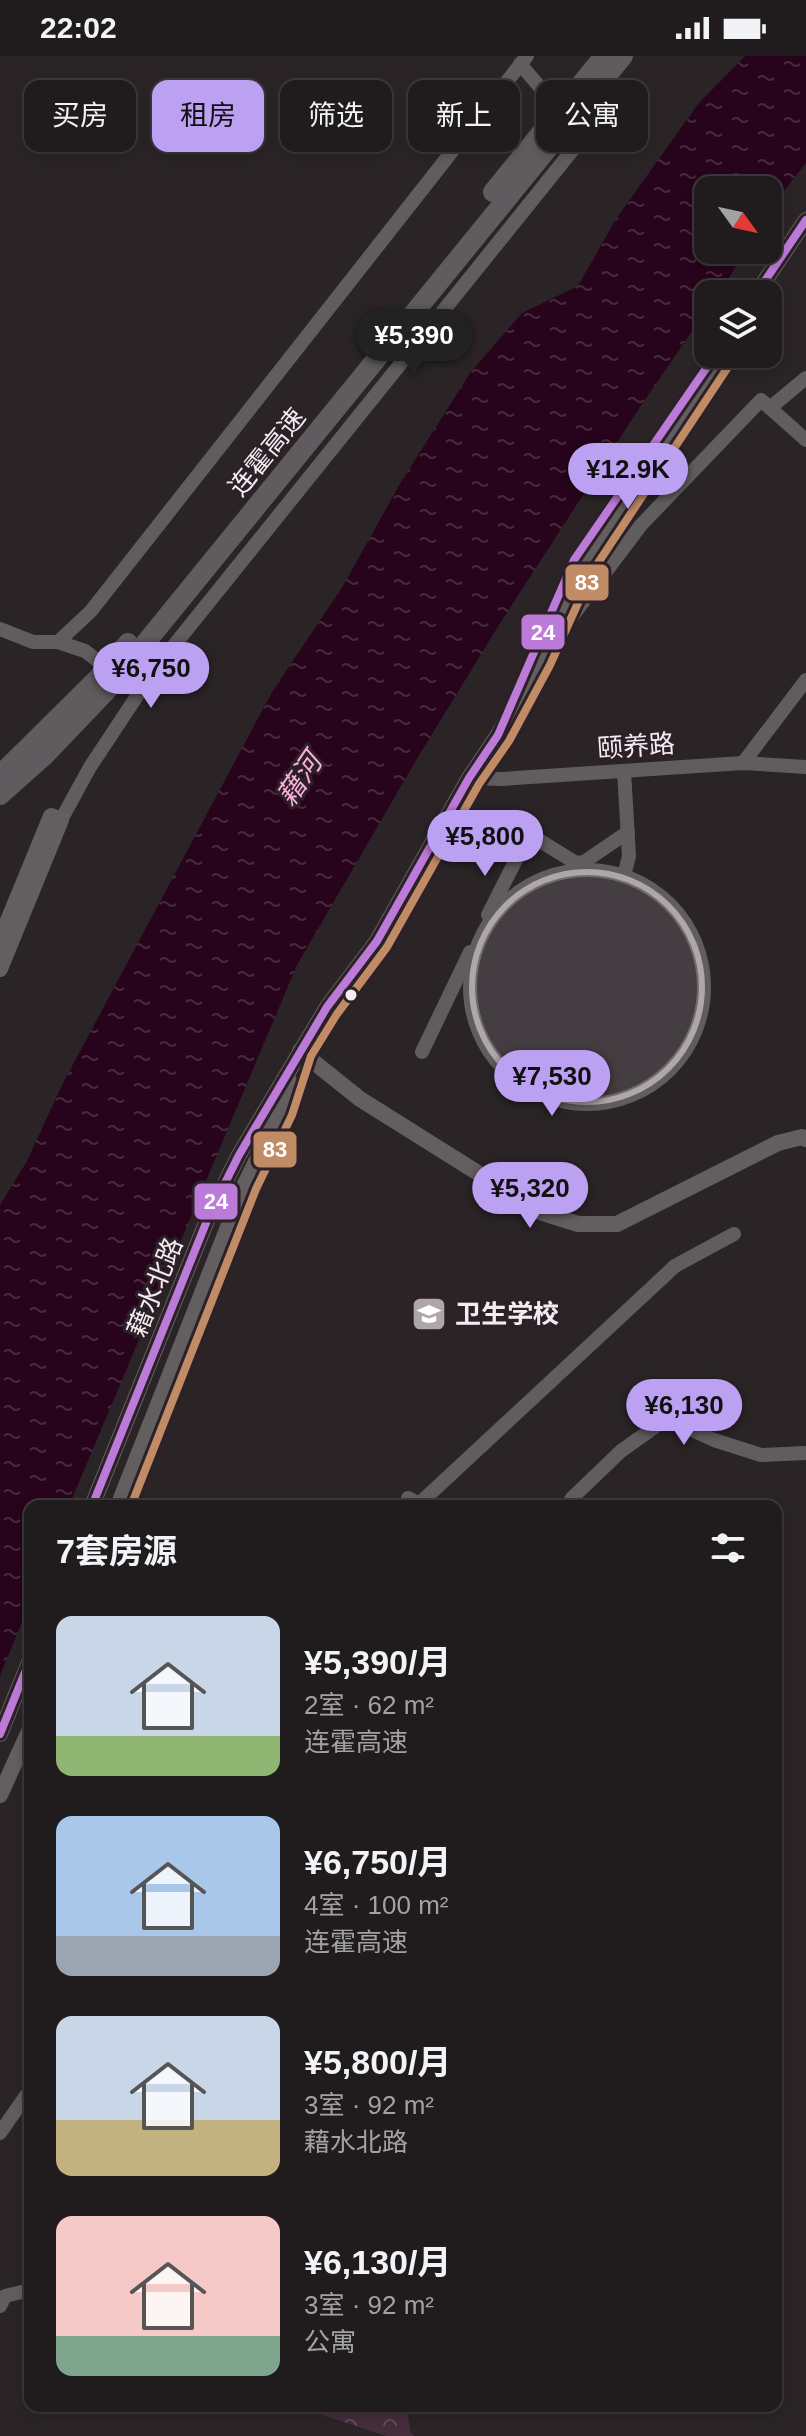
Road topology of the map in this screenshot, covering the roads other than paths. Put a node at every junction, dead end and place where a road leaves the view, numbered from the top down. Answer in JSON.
{"nodes":[{"id":1,"x":604,"y":56,"type":"edge"},
{"id":2,"x":623,"y":56,"type":"edge"},
{"id":3,"x":523,"y":60,"type":"edge"},
{"id":4,"x":589,"y":80,"type":"edge"},
{"id":5,"x":599,"y":80,"type":"edge"},
{"id":6,"x":536,"y":151,"type":"edge"},
{"id":7,"x":806,"y":220,"type":"edge"},
{"id":8,"x":806,"y":229,"type":"edge"},
{"id":9,"x":765,"y":280,"type":"edge"},
{"id":10,"x":772,"y":280,"type":"edge"},
{"id":11,"x":706,"y":368,"type":"edge"},
{"id":12,"x":713,"y":368,"type":"edge"},
{"id":13,"x":806,"y":378,"type":"edge"},
{"id":14,"x":765,"y":404,"type":"junction"},
{"id":15,"x":806,"y":440,"type":"edge"},
{"id":16,"x":0,"y":629,"type":"edge"},
{"id":17,"x":58,"y":642,"type":"junction"},
{"id":18,"x":539,"y":660,"type":"junction"},
{"id":19,"x":806,"y":680,"type":"edge"},
{"id":20,"x":103,"y":684,"type":"junction"},
{"id":21,"x":139,"y":693,"type":"junction"},
{"id":22,"x":498,"y":735,"type":"junction"},
{"id":23,"x":743,"y":763,"type":"junction"},
{"id":24,"x":806,"y":767,"type":"edge"},
{"id":25,"x":624,"y":771,"type":"junction"},
{"id":26,"x":0,"y":775,"type":"edge"},
{"id":27,"x":469,"y":778,"type":"junction"},
{"id":28,"x":0,"y":795,"type":"edge"},
{"id":29,"x":61,"y":820,"type":"junction"},
{"id":30,"x":628,"y":832,"type":"junction"},
{"id":31,"x":624,"y":876,"type":"junction"},
{"id":32,"x":0,"y":940,"type":"edge"},
{"id":33,"x":0,"y":969,"type":"edge"},
{"id":34,"x":300,"y":1051,"type":"junction"},
{"id":35,"x":422,"y":1052,"type":"dead end"},
{"id":36,"x":806,"y":1139,"type":"edge"},
{"id":37,"x":734,"y":1234,"type":"dead end"},
{"id":38,"x":806,"y":1453,"type":"edge"},
{"id":39,"x":408,"y":1498,"type":"dead end"},
{"id":40,"x":94,"y":1500,"type":"edge"},
{"id":41,"x":120,"y":1500,"type":"edge"},
{"id":42,"x":412,"y":1500,"type":"edge"},
{"id":43,"x":423,"y":1500,"type":"edge"},
{"id":44,"x":571,"y":1500,"type":"edge"},
{"id":45,"x":24,"y":1675,"type":"edge"},
{"id":46,"x":0,"y":1734,"type":"edge"},
{"id":47,"x":24,"y":1742,"type":"edge"},
{"id":48,"x":0,"y":1795,"type":"edge"},
{"id":49,"x":24,"y":2099,"type":"edge"},
{"id":50,"x":0,"y":2133,"type":"edge"},
{"id":51,"x":24,"y":2291,"type":"edge"},
{"id":52,"x":0,"y":2306,"type":"edge"}],
"edges":[{"from":1,"to":4,"type":"highway","name":"连霍高速"},
{"from":2,"to":5,"type":"highway","name":"连霍高速"},
{"from":3,"to":17,"type":"street"},
{"from":3,"to":21,"type":"street"},
{"from":6,"to":20,"type":"highway","name":"连霍高速"},
{"from":7,"to":9,"type":"main road"},
{"from":8,"to":10,"type":"main road"},
{"from":11,"to":22,"type":"main road","name":"藉水北路"},
{"from":12,"to":18,"type":"main road","name":"藉水北路"},
{"from":13,"to":14,"type":"street"},
{"from":14,"to":15,"type":"street"},
{"from":14,"to":18,"type":"street"},
{"from":16,"to":17,"type":"street"},
{"from":17,"to":21,"type":"street"},
{"from":18,"to":22,"type":"main road","name":"藉水北路"},
{"from":19,"to":23,"type":"street"},
{"from":20,"to":26,"type":"highway","name":"连霍高速"},
{"from":20,"to":28,"type":"highway","name":"连霍高速"},
{"from":21,"to":29,"type":"street"},
{"from":22,"to":27,"type":"main road","name":"藉水北路"},
{"from":23,"to":24,"type":"street","name":"颐养路"},
{"from":23,"to":25,"type":"street","name":"颐养路"},
{"from":25,"to":27,"type":"street","name":"颐养路"},
{"from":25,"to":30,"type":"street"},
{"from":27,"to":34,"type":"main road","name":"藉水北路"},
{"from":29,"to":32,"type":"main road"},
{"from":29,"to":33,"type":"main road"},
{"from":30,"to":31,"type":"street"},
{"from":30,"to":35,"type":"street"},
{"from":31,"to":31,"type":"street"},
{"from":34,"to":36,"type":"main road"},
{"from":34,"to":40,"type":"main road","name":"藉水北路"},
{"from":34,"to":41,"type":"main road","name":"藉水北路"},
{"from":37,"to":43,"type":"street"},
{"from":38,"to":44,"type":"street"},
{"from":39,"to":42,"type":"street"},
{"from":45,"to":46,"type":"main road"},
{"from":47,"to":48,"type":"main road"},
{"from":49,"to":50,"type":"street"},
{"from":51,"to":52,"type":"street"}]}
